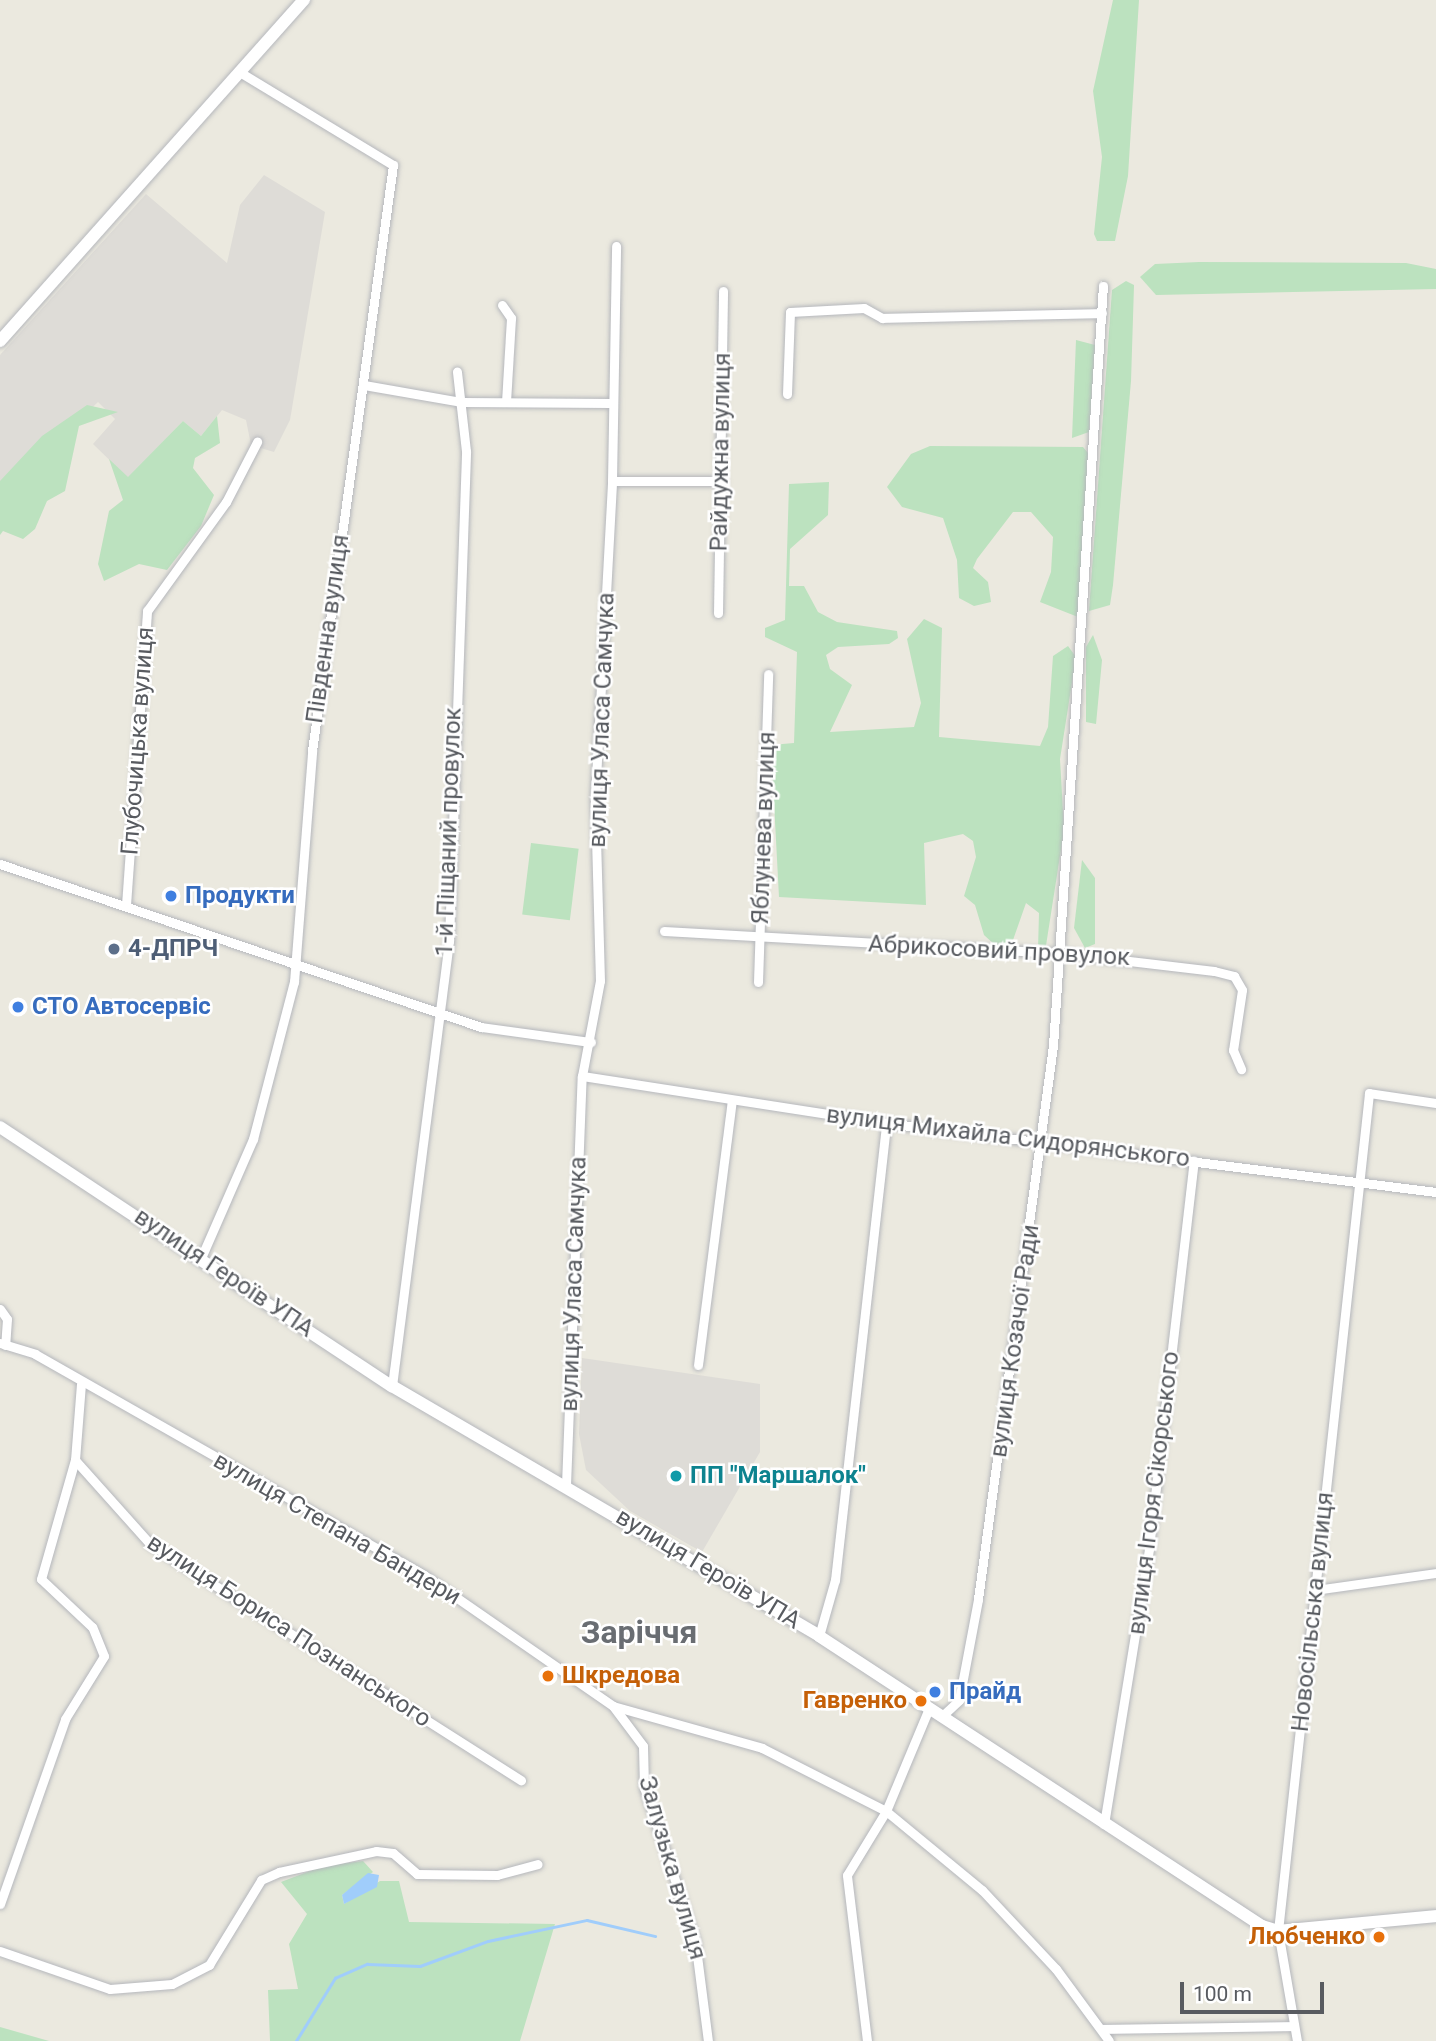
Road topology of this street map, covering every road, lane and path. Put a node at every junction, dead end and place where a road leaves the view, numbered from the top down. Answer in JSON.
{"nodes":[{"id":1,"x":304,"y":0,"type":"edge"},
{"id":2,"x":241,"y":73,"type":"junction"},
{"id":3,"x":616,"y":246,"type":"dead end"},
{"id":4,"x":1103,"y":286,"type":"dead end"},
{"id":5,"x":723,"y":291,"type":"dead end"},
{"id":6,"x":502,"y":304,"type":"dead end"},
{"id":7,"x":1102,"y":313,"type":"junction"},
{"id":8,"x":0,"y":341,"type":"edge"},
{"id":9,"x":457,"y":372,"type":"dead end"},
{"id":10,"x":364,"y":385,"type":"junction"},
{"id":11,"x":787,"y":394,"type":"dead end"},
{"id":12,"x":461,"y":402,"type":"junction"},
{"id":13,"x":506,"y":402,"type":"junction"},
{"id":14,"x":611,"y":403,"type":"junction"},
{"id":15,"x":257,"y":442,"type":"dead end"},
{"id":16,"x":612,"y":481,"type":"junction"},
{"id":17,"x":722,"y":481,"type":"junction"},
{"id":18,"x":718,"y":613,"type":"dead end"},
{"id":19,"x":768,"y":674,"type":"dead end"},
{"id":20,"x":0,"y":864,"type":"edge"},
{"id":21,"x":126,"y":905,"type":"junction"},
{"id":22,"x":664,"y":931,"type":"dead end"},
{"id":23,"x":760,"y":937,"type":"junction"},
{"id":24,"x":1058,"y":956,"type":"junction"},
{"id":25,"x":294,"y":966,"type":"junction"},
{"id":26,"x":758,"y":982,"type":"dead end"},
{"id":27,"x":436,"y":1008,"type":"junction"},
{"id":28,"x":591,"y":1042,"type":"junction"},
{"id":29,"x":1241,"y":1069,"type":"dead end"},
{"id":30,"x":582,"y":1076,"type":"junction"},
{"id":31,"x":732,"y":1101,"type":"junction"},
{"id":32,"x":1436,"y":1103,"type":"edge"},
{"id":33,"x":886,"y":1124,"type":"junction"},
{"id":34,"x":0,"y":1127,"type":"edge"},
{"id":35,"x":1041,"y":1143,"type":"junction"},
{"id":36,"x":1194,"y":1161,"type":"junction"},
{"id":37,"x":1359,"y":1182,"type":"junction"},
{"id":38,"x":1436,"y":1192,"type":"edge"},
{"id":39,"x":201,"y":1258,"type":"junction"},
{"id":40,"x":0,"y":1309,"type":"edge"},
{"id":41,"x":3,"y":1344,"type":"edge"},
{"id":42,"x":698,"y":1364,"type":"dead end"},
{"id":43,"x":81,"y":1384,"type":"junction"},
{"id":44,"x":392,"y":1386,"type":"junction"},
{"id":45,"x":75,"y":1461,"type":"junction"},
{"id":46,"x":566,"y":1485,"type":"junction"},
{"id":47,"x":1436,"y":1573,"type":"edge"},
{"id":48,"x":1315,"y":1590,"type":"junction"},
{"id":49,"x":819,"y":1636,"type":"junction"},
{"id":50,"x":613,"y":1706,"type":"junction"},
{"id":51,"x":929,"y":1708,"type":"junction"},
{"id":52,"x":941,"y":1717,"type":"junction"},
{"id":53,"x":521,"y":1780,"type":"dead end"},
{"id":54,"x":886,"y":1811,"type":"junction"},
{"id":55,"x":1104,"y":1824,"type":"junction"},
{"id":56,"x":538,"y":1864,"type":"dead end"},
{"id":57,"x":0,"y":1904,"type":"edge"},
{"id":58,"x":1436,"y":1916,"type":"edge"},
{"id":59,"x":1278,"y":1931,"type":"junction"},
{"id":60,"x":0,"y":1951,"type":"edge"},
{"id":61,"x":1294,"y":2026,"type":"junction"},
{"id":62,"x":1104,"y":2029,"type":"junction"},
{"id":63,"x":708,"y":2041,"type":"edge"},
{"id":64,"x":867,"y":2041,"type":"edge"},
{"id":65,"x":1110,"y":2041,"type":"edge"},
{"id":66,"x":1297,"y":2041,"type":"edge"}],
"edges":[{"from":1,"to":2,"type":"street"},
{"from":2,"to":8,"type":"street"},
{"from":2,"to":10,"type":"street","name":"Південна вулиця"},
{"from":3,"to":14,"type":"street","name":"вулиця Уласа Самчука"},
{"from":4,"to":7,"type":"street","name":"вулиця Козачої Ради"},
{"from":5,"to":17,"type":"street","name":"Райдужна вулиця"},
{"from":6,"to":13,"type":"street"},
{"from":7,"to":11,"type":"street"},
{"from":7,"to":24,"type":"street","name":"вулиця Козачої Ради"},
{"from":9,"to":12,"type":"street","name":"1-й Піщаний провулок"},
{"from":10,"to":12,"type":"street"},
{"from":10,"to":25,"type":"street","name":"Південна вулиця"},
{"from":12,"to":13,"type":"street"},
{"from":12,"to":27,"type":"street","name":"1-й Піщаний провулок"},
{"from":13,"to":14,"type":"street"},
{"from":14,"to":16,"type":"street","name":"вулиця Уласа Самчука"},
{"from":15,"to":21,"type":"street","name":"Глубочицька вулиця"},
{"from":16,"to":17,"type":"street"},
{"from":16,"to":28,"type":"street","name":"вулиця Уласа Самчука"},
{"from":17,"to":18,"type":"street","name":"Райдужна вулиця"},
{"from":19,"to":23,"type":"street","name":"Яблунева вулиця"},
{"from":20,"to":21,"type":"street"},
{"from":21,"to":25,"type":"street"},
{"from":22,"to":23,"type":"street","name":"Абрикосовий провулок"},
{"from":23,"to":24,"type":"street","name":"Абрикосовий провулок"},
{"from":23,"to":26,"type":"street","name":"Яблунева вулиця"},
{"from":24,"to":29,"type":"street","name":"Абрикосовий провулок"},
{"from":24,"to":35,"type":"street","name":"вулиця Козачої Ради"},
{"from":25,"to":27,"type":"street"},
{"from":25,"to":39,"type":"street","name":"Південна вулиця"},
{"from":27,"to":28,"type":"street"},
{"from":27,"to":44,"type":"street","name":"1-й Піщаний провулок"},
{"from":28,"to":30,"type":"street","name":"вулиця Уласа Самчука"},
{"from":30,"to":31,"type":"street","name":"вулиця Михайла Сидорянського"},
{"from":30,"to":46,"type":"street","name":"вулиця Уласа Самчука"},
{"from":31,"to":33,"type":"street","name":"вулиця Михайла Сидорянського"},
{"from":31,"to":42,"type":"street"},
{"from":32,"to":37,"type":"street","name":"Новосільська вулиця"},
{"from":33,"to":35,"type":"street","name":"вулиця Михайла Сидорянського"},
{"from":33,"to":49,"type":"street"},
{"from":34,"to":39,"type":"street","name":"вулиця Героїв УПА"},
{"from":35,"to":36,"type":"street","name":"вулиця Михайла Сидорянського"},
{"from":35,"to":52,"type":"street","name":"вулиця Козачої Ради"},
{"from":36,"to":37,"type":"street","name":"вулиця Михайла Сидорянського"},
{"from":36,"to":55,"type":"street","name":"вулиця Ігоря Сікорського"},
{"from":37,"to":38,"type":"street","name":"вулиця Михайла Сидорянського"},
{"from":37,"to":48,"type":"street","name":"Новосільська вулиця"},
{"from":39,"to":44,"type":"street","name":"вулиця Героїв УПА"},
{"from":40,"to":41,"type":"street"},
{"from":41,"to":43,"type":"street","name":"вулиця Степана Бандери"},
{"from":43,"to":45,"type":"street"},
{"from":43,"to":50,"type":"street","name":"вулиця Степана Бандери"},
{"from":44,"to":46,"type":"street","name":"вулиця Героїв УПА"},
{"from":45,"to":53,"type":"street","name":"вулиця Бориса Познанського"},
{"from":45,"to":57,"type":"street"},
{"from":46,"to":49,"type":"street","name":"вулиця Героїв УПА"},
{"from":47,"to":48,"type":"street"},
{"from":48,"to":59,"type":"street","name":"Новосільська вулиця"},
{"from":49,"to":51,"type":"street","name":"вулиця Героїв УПА"},
{"from":50,"to":54,"type":"street","name":"вулиця Степана Бандери"},
{"from":50,"to":63,"type":"street","name":"Залузька вулиця"},
{"from":51,"to":52,"type":"street","name":"вулиця Героїв УПА"},
{"from":51,"to":54,"type":"street"},
{"from":52,"to":55,"type":"street","name":"вулиця Героїв УПА"},
{"from":54,"to":62,"type":"street","name":"вулиця Степана Бандери"},
{"from":54,"to":64,"type":"street"},
{"from":55,"to":59,"type":"street","name":"вулиця Героїв УПА"},
{"from":56,"to":60,"type":"street"},
{"from":58,"to":59,"type":"street"},
{"from":59,"to":61,"type":"street","name":"Новосільська вулиця"},
{"from":61,"to":62,"type":"street"},
{"from":61,"to":66,"type":"street","name":"Новосільська вулиця"},
{"from":62,"to":65,"type":"street","name":"вулиця Степана Бандери"}]}
